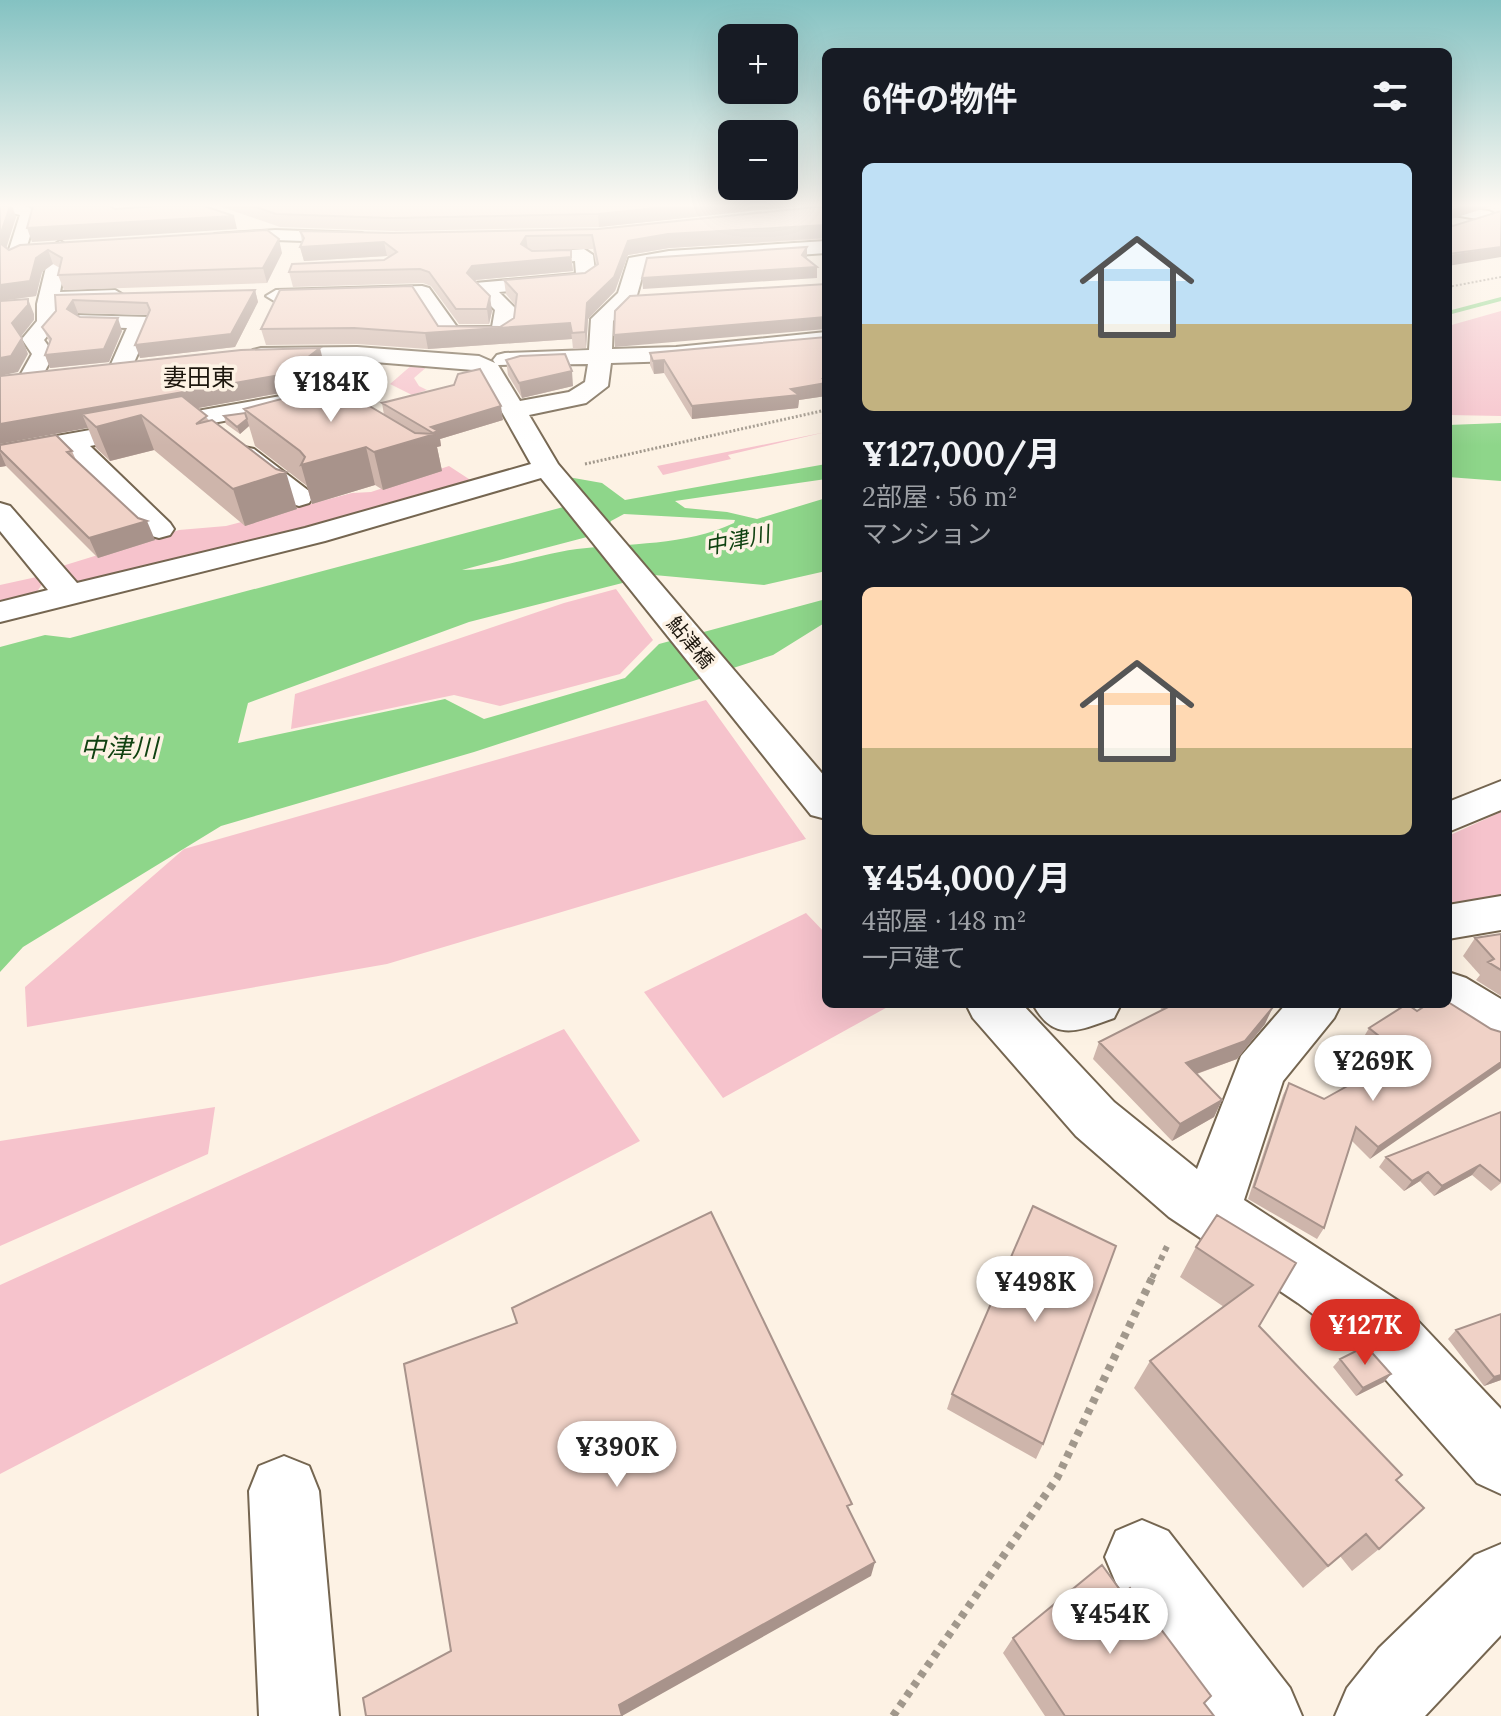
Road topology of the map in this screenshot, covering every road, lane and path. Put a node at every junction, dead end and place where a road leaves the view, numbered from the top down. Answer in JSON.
{"nodes":[{"id":1,"x":56,"y":286,"type":"edge"},
{"id":2,"x":338,"y":286,"type":"edge"},
{"id":3,"x":514,"y":286,"type":"edge"},
{"id":4,"x":634,"y":286,"type":"edge"},
{"id":5,"x":136,"y":295,"type":"edge"},
{"id":6,"x":626,"y":299,"type":"junction"},
{"id":7,"x":654,"y":299,"type":"edge"},
{"id":8,"x":44,"y":308,"type":"junction"},
{"id":9,"x":258,"y":332,"type":"dead end"},
{"id":10,"x":822,"y":339,"type":"edge"},
{"id":11,"x":780,"y":344,"type":"junction"},
{"id":12,"x":357,"y":354,"type":"junction"},
{"id":13,"x":598,"y":358,"type":"junction"},
{"id":14,"x":479,"y":363,"type":"junction"},
{"id":15,"x":794,"y":363,"type":"edge"},
{"id":16,"x":147,"y":368,"type":"edge"},
{"id":17,"x":120,"y":371,"type":"junction"},
{"id":18,"x":90,"y":374,"type":"edge"},
{"id":19,"x":60,"y":378,"type":"edge"},
{"id":20,"x":29,"y":381,"type":"junction"},
{"id":21,"x":0,"y":385,"type":"edge"},
{"id":22,"x":514,"y":410,"type":"junction"},
{"id":23,"x":822,"y":411,"type":"edge"},
{"id":24,"x":203,"y":417,"type":"junction"},
{"id":25,"x":75,"y":440,"type":"junction"},
{"id":26,"x":0,"y":454,"type":"edge"},
{"id":27,"x":552,"y":474,"type":"junction"},
{"id":28,"x":299,"y":497,"type":"edge"},
{"id":29,"x":0,"y":512,"type":"edge"},
{"id":30,"x":159,"y":529,"type":"dead end"},
{"id":31,"x":69,"y":595,"type":"junction"},
{"id":32,"x":0,"y":612,"type":"edge"},
{"id":33,"x":1501,"y":794,"type":"edge"},
{"id":34,"x":822,"y":800,"type":"edge"},
{"id":35,"x":1452,"y":816,"type":"edge"},
{"id":36,"x":1501,"y":913,"type":"edge"},
{"id":37,"x":1452,"y":921,"type":"edge"},
{"id":38,"x":1452,"y":993,"type":"edge"},
{"id":39,"x":1023,"y":1008,"type":"edge"},
{"id":40,"x":1085,"y":1008,"type":"edge"},
{"id":41,"x":1313,"y":1008,"type":"edge"},
{"id":42,"x":1501,"y":1024,"type":"edge"},
{"id":43,"x":1200,"y":1204,"type":"junction"},
{"id":44,"x":1501,"y":1459,"type":"edge"},
{"id":45,"x":284,"y":1491,"type":"dead end"},
{"id":46,"x":1142,"y":1557,"type":"dead end"},
{"id":47,"x":1501,"y":1581,"type":"edge"},
{"id":48,"x":299,"y":1716,"type":"edge"},
{"id":49,"x":893,"y":1716,"type":"edge"},
{"id":50,"x":1262,"y":1716,"type":"edge"},
{"id":51,"x":1375,"y":1716,"type":"edge"}],
"edges":[{"from":1,"to":8,"type":"street"},
{"from":2,"to":3,"type":"street"},
{"from":4,"to":6,"type":"street"},
{"from":5,"to":8,"type":"street"},
{"from":6,"to":7,"type":"street"},
{"from":6,"to":13,"type":"street"},
{"from":8,"to":17,"type":"street"},
{"from":8,"to":20,"type":"street"},
{"from":9,"to":12,"type":"street"},
{"from":10,"to":11,"type":"street"},
{"from":11,"to":13,"type":"street"},
{"from":11,"to":15,"type":"street"},
{"from":12,"to":14,"type":"street"},
{"from":12,"to":24,"type":"street"},
{"from":13,"to":14,"type":"street"},
{"from":13,"to":22,"type":"street"},
{"from":14,"to":22,"type":"street","name":"鮎津橋"},
{"from":16,"to":17,"type":"street"},
{"from":17,"to":18,"type":"street"},
{"from":19,"to":20,"type":"street"},
{"from":20,"to":21,"type":"street"},
{"from":22,"to":27,"type":"street","name":"鮎津橋"},
{"from":23,"to":27,"type":"path"},
{"from":24,"to":25,"type":"street"},
{"from":24,"to":28,"type":"street"},
{"from":25,"to":26,"type":"street"},
{"from":25,"to":30,"type":"street"},
{"from":27,"to":31,"type":"street"},
{"from":27,"to":34,"type":"street","name":"鮎津橋"},
{"from":29,"to":31,"type":"street"},
{"from":31,"to":32,"type":"street"},
{"from":33,"to":35,"type":"street"},
{"from":36,"to":37,"type":"street"},
{"from":38,"to":42,"type":"street"},
{"from":39,"to":40,"type":"street"},
{"from":39,"to":43,"type":"street"},
{"from":41,"to":43,"type":"street"},
{"from":43,"to":44,"type":"street"},
{"from":43,"to":49,"type":"path"},
{"from":45,"to":48,"type":"street"},
{"from":46,"to":50,"type":"street"},
{"from":47,"to":51,"type":"street"}]}
